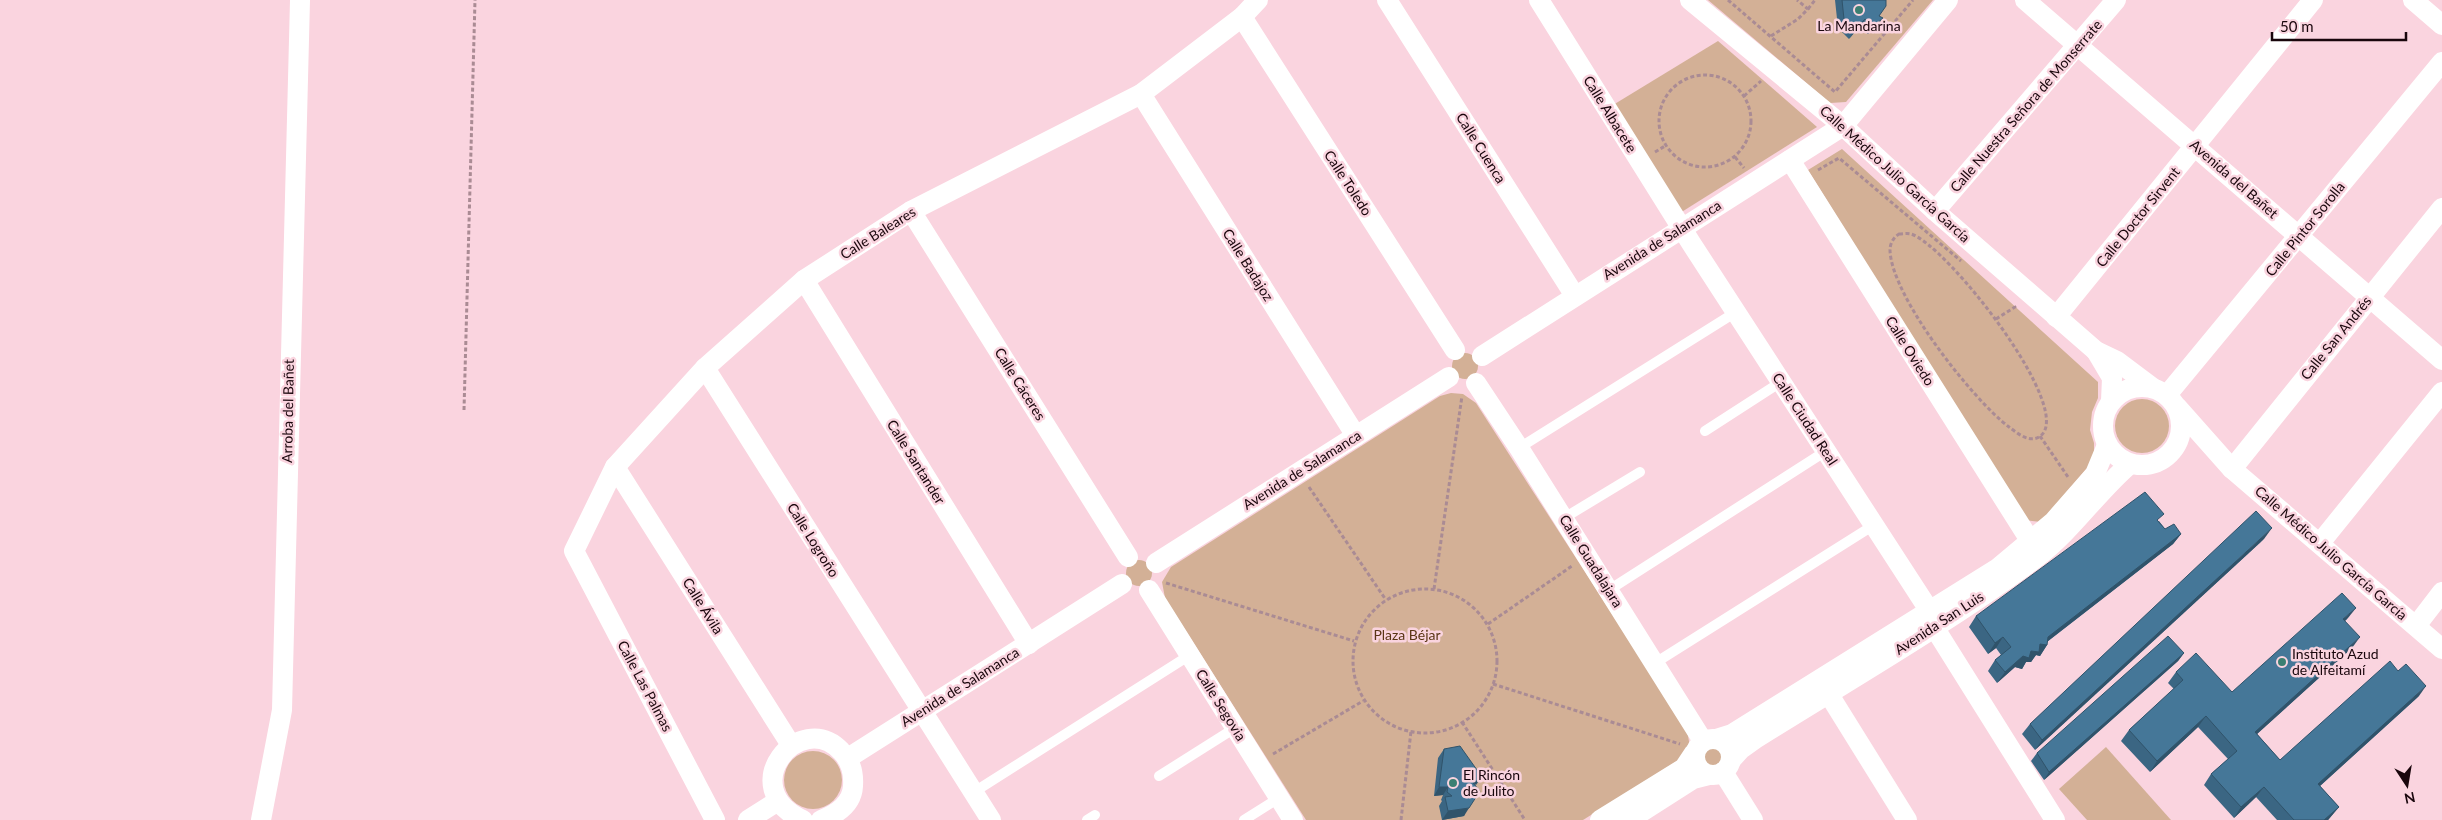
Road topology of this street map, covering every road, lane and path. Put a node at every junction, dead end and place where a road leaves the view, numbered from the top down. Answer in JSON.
{"nodes":[{"id":1,"x":300,"y":0,"type":"edge"},
{"id":2,"x":474,"y":0,"type":"edge"},
{"id":3,"x":1258,"y":0,"type":"edge"},
{"id":4,"x":1387,"y":0,"type":"edge"},
{"id":5,"x":1539,"y":0,"type":"edge"},
{"id":6,"x":1690,"y":0,"type":"edge"},
{"id":7,"x":1728,"y":0,"type":"edge"},
{"id":8,"x":1797,"y":0,"type":"edge"},
{"id":9,"x":1815,"y":0,"type":"edge"},
{"id":10,"x":1913,"y":0,"type":"edge"},
{"id":11,"x":1948,"y":0,"type":"edge"},
{"id":12,"x":2025,"y":0,"type":"edge"},
{"id":13,"x":2116,"y":0,"type":"edge"},
{"id":14,"x":2313,"y":0,"type":"edge"},
{"id":15,"x":2413,"y":0,"type":"edge"},
{"id":16,"x":1808,"y":9,"type":"junction"},
{"id":17,"x":1242,"y":17,"type":"junction"},
{"id":18,"x":2442,"y":25,"type":"edge"},
{"id":19,"x":1771,"y":36,"type":"junction"},
{"id":20,"x":2078,"y":45,"type":"junction"},
{"id":21,"x":2442,"y":62,"type":"edge"},
{"id":22,"x":1141,"y":94,"type":"junction"},
{"id":23,"x":1844,"y":126,"type":"junction"},
{"id":24,"x":2196,"y":146,"type":"junction"},
{"id":25,"x":1790,"y":160,"type":"junction"},
{"id":26,"x":1728,"y":162,"type":"joint"},
{"id":27,"x":1810,"y":192,"type":"junction"},
{"id":28,"x":2442,"y":208,"type":"edge"},
{"id":29,"x":911,"y":211,"type":"junction"},
{"id":30,"x":1935,"y":211,"type":"junction"},
{"id":31,"x":1681,"y":228,"type":"junction"},
{"id":32,"x":2299,"y":236,"type":"junction"},
{"id":33,"x":1964,"y":263,"type":"dead end"},
{"id":34,"x":804,"y":280,"type":"junction"},
{"id":35,"x":1575,"y":296,"type":"junction"},
{"id":36,"x":2369,"y":296,"type":"junction"},
{"id":37,"x":2008,"y":300,"type":"dead end"},
{"id":38,"x":1736,"y":312,"type":"junction"},
{"id":39,"x":2056,"y":317,"type":"junction"},
{"id":40,"x":1996,"y":319,"type":"junction"},
{"id":41,"x":1455,"y":350,"type":"junction"},
{"id":42,"x":2096,"y":351,"type":"junction"},
{"id":43,"x":1482,"y":356,"type":"junction"},
{"id":44,"x":2442,"y":360,"type":"edge"},
{"id":45,"x":705,"y":368,"type":"junction"},
{"id":46,"x":1463,"y":382,"type":"junction"},
{"id":47,"x":1781,"y":382,"type":"junction"},
{"id":48,"x":2442,"y":392,"type":"edge"},
{"id":49,"x":2166,"y":397,"type":"junction"},
{"id":50,"x":2111,"y":401,"type":"junction"},
{"id":51,"x":464,"y":410,"type":"dead end"},
{"id":52,"x":1705,"y":431,"type":"dead end"},
{"id":53,"x":1356,"y":436,"type":"junction"},
{"id":54,"x":2040,"y":436,"type":"junction"},
{"id":55,"x":2107,"y":445,"type":"junction"},
{"id":56,"x":1519,"y":448,"type":"junction"},
{"id":57,"x":2173,"y":451,"type":"junction"},
{"id":58,"x":1826,"y":452,"type":"junction"},
{"id":59,"x":2226,"y":463,"type":"junction"},
{"id":60,"x":2130,"y":464,"type":"junction"},
{"id":61,"x":615,"y":467,"type":"junction"},
{"id":62,"x":1299,"y":472,"type":"junction"},
{"id":63,"x":1640,"y":472,"type":"dead end"},
{"id":64,"x":2073,"y":484,"type":"dead end"},
{"id":65,"x":1564,"y":518,"type":"junction"},
{"id":66,"x":1874,"y":525,"type":"junction"},
{"id":67,"x":2031,"y":542,"type":"junction"},
{"id":68,"x":2320,"y":542,"type":"junction"},
{"id":69,"x":574,"y":552,"type":"joint"},
{"id":70,"x":1588,"y":556,"type":"junction"},
{"id":71,"x":1128,"y":557,"type":"junction"},
{"id":72,"x":1154,"y":578,"type":"junction"},
{"id":73,"x":1122,"y":584,"type":"junction"},
{"id":74,"x":1434,"y":589,"type":"junction"},
{"id":75,"x":1608,"y":590,"type":"junction"},
{"id":76,"x":2442,"y":592,"type":"edge"},
{"id":77,"x":1386,"y":600,"type":"junction"},
{"id":78,"x":1931,"y":618,"type":"junction"},
{"id":79,"x":1488,"y":624,"type":"junction"},
{"id":80,"x":2416,"y":626,"type":"junction"},
{"id":81,"x":1354,"y":641,"type":"junction"},
{"id":82,"x":1029,"y":644,"type":"junction"},
{"id":83,"x":2442,"y":650,"type":"edge"},
{"id":84,"x":1190,"y":655,"type":"junction"},
{"id":85,"x":1655,"y":663,"type":"junction"},
{"id":86,"x":1493,"y":684,"type":"junction"},
{"id":87,"x":1828,"y":693,"type":"junction"},
{"id":88,"x":1363,"y":701,"type":"junction"},
{"id":89,"x":922,"y":712,"type":"junction"},
{"id":90,"x":1462,"y":722,"type":"junction"},
{"id":91,"x":1235,"y":728,"type":"junction"},
{"id":92,"x":1412,"y":731,"type":"junction"},
{"id":93,"x":791,"y":745,"type":"junction"},
{"id":94,"x":1702,"y":746,"type":"junction"},
{"id":95,"x":848,"y":758,"type":"junction"},
{"id":96,"x":1257,"y":764,"type":"junction"},
{"id":97,"x":1721,"y":769,"type":"junction"},
{"id":98,"x":1159,"y":776,"type":"dead end"},
{"id":99,"x":974,"y":792,"type":"junction"},
{"id":100,"x":1279,"y":798,"type":"junction"},
{"id":101,"x":778,"y":802,"type":"junction"},
{"id":102,"x":831,"y":818,"type":"edge"},
{"id":103,"x":260,"y":820,"type":"edge"},
{"id":104,"x":715,"y":820,"type":"edge"},
{"id":105,"x":748,"y":820,"type":"edge"},
{"id":106,"x":803,"y":820,"type":"edge"},
{"id":107,"x":991,"y":820,"type":"edge"},
{"id":108,"x":1244,"y":820,"type":"edge"},
{"id":109,"x":1293,"y":820,"type":"edge"},
{"id":110,"x":1401,"y":820,"type":"edge"},
{"id":111,"x":1525,"y":820,"type":"edge"},
{"id":112,"x":1600,"y":820,"type":"edge"},
{"id":113,"x":1629,"y":820,"type":"edge"},
{"id":114,"x":1753,"y":820,"type":"edge"},
{"id":115,"x":1907,"y":820,"type":"edge"},
{"id":116,"x":2055,"y":820,"type":"edge"}],
"edges":[{"from":1,"to":103,"type":"street","name":"Arroba del Bañet"},
{"from":2,"to":51,"type":"path"},
{"from":3,"to":17,"type":"street","name":"Calle Baleares"},
{"from":4,"to":35,"type":"street","name":"Calle Cuenca"},
{"from":5,"to":31,"type":"street","name":"Calle Albacete"},
{"from":6,"to":23,"type":"street","name":"Calle Médico Julio García García"},
{"from":7,"to":19,"type":"path"},
{"from":8,"to":16,"type":"path"},
{"from":9,"to":16,"type":"path"},
{"from":10,"to":19,"type":"path"},
{"from":11,"to":23,"type":"street","name":"Avenida de Salamanca"},
{"from":12,"to":20,"type":"street","name":"Avenida del Bañet"},
{"from":13,"to":20,"type":"street","name":"Calle Nuestra Señora de Monserrate"},
{"from":14,"to":24,"type":"street","name":"Calle Doctor Sirvent"},
{"from":15,"to":18,"type":"street"},
{"from":16,"to":19,"type":"path"},
{"from":17,"to":22,"type":"street","name":"Calle Baleares"},
{"from":17,"to":41,"type":"street","name":"Calle Toledo"},
{"from":20,"to":24,"type":"street","name":"Avenida del Bañet"},
{"from":20,"to":30,"type":"street","name":"Calle Nuestra Señora de Monserrate"},
{"from":21,"to":32,"type":"street","name":"Calle Pintor Sorolla"},
{"from":22,"to":29,"type":"street","name":"Calle Baleares"},
{"from":22,"to":53,"type":"street","name":"Calle Badajoz"},
{"from":23,"to":25,"type":"street","name":"Avenida de Salamanca"},
{"from":23,"to":30,"type":"street","name":"Calle Médico Julio García García"},
{"from":24,"to":32,"type":"street","name":"Avenida del Bañet"},
{"from":24,"to":39,"type":"street","name":"Calle Doctor Sirvent"},
{"from":25,"to":27,"type":"street","name":"Calle Oviedo"},
{"from":25,"to":31,"type":"street","name":"Avenida de Salamanca"},
{"from":26,"to":26,"type":"path"},
{"from":27,"to":33,"type":"path"},
{"from":27,"to":67,"type":"street","name":"Calle Oviedo"},
{"from":28,"to":36,"type":"street","name":"Calle San Andrés"},
{"from":29,"to":34,"type":"street","name":"Calle Baleares"},
{"from":29,"to":71,"type":"street","name":"Calle Cáceres"},
{"from":30,"to":39,"type":"street","name":"Calle Médico Julio García García"},
{"from":31,"to":35,"type":"street","name":"Avenida de Salamanca"},
{"from":31,"to":38,"type":"street","name":"Calle Ciudad Real"},
{"from":32,"to":36,"type":"street","name":"Avenida del Bañet"},
{"from":32,"to":49,"type":"street","name":"Calle Pintor Sorolla"},
{"from":34,"to":45,"type":"street","name":"Calle Baleares"},
{"from":34,"to":82,"type":"street","name":"Calle Santander"},
{"from":35,"to":43,"type":"street","name":"Avenida de Salamanca"},
{"from":36,"to":44,"type":"street","name":"Avenida del Bañet"},
{"from":36,"to":59,"type":"street","name":"Calle San Andrés"},
{"from":37,"to":40,"type":"path"},
{"from":38,"to":47,"type":"street","name":"Calle Ciudad Real"},
{"from":38,"to":56,"type":"lane"},
{"from":39,"to":42,"type":"street","name":"Calle Médico Julio García García"},
{"from":40,"to":54,"type":"path"},
{"from":40,"to":54,"type":"path"},
{"from":41,"to":43,"type":"street"},
{"from":41,"to":46,"type":"street"},
{"from":42,"to":49,"type":"street","name":"Calle Médico Julio García García"},
{"from":42,"to":50,"type":"street","name":"Calle Médico Julio García García"},
{"from":43,"to":46,"type":"street"},
{"from":45,"to":61,"type":"street","name":"Calle Baleares"},
{"from":45,"to":89,"type":"street","name":"Calle Logroño"},
{"from":46,"to":53,"type":"street","name":"Avenida de Salamanca"},
{"from":46,"to":56,"type":"street","name":"Calle Guadalajara"},
{"from":46,"to":74,"type":"path"},
{"from":47,"to":52,"type":"lane"},
{"from":47,"to":58,"type":"street","name":"Calle Ciudad Real"},
{"from":48,"to":68,"type":"street"},
{"from":49,"to":50,"type":"street"},
{"from":49,"to":57,"type":"street"},
{"from":49,"to":59,"type":"street","name":"Calle Médico Julio García García"},
{"from":50,"to":55,"type":"street"},
{"from":53,"to":62,"type":"street","name":"Avenida de Salamanca"},
{"from":54,"to":64,"type":"path"},
{"from":55,"to":60,"type":"street"},
{"from":55,"to":67,"type":"street","name":"Avenida San Luis"},
{"from":56,"to":65,"type":"street","name":"Calle Guadalajara"},
{"from":57,"to":59,"type":"street","name":"Calle Médico Julio García García"},
{"from":57,"to":60,"type":"street"},
{"from":58,"to":66,"type":"street","name":"Calle Ciudad Real"},
{"from":58,"to":75,"type":"lane"},
{"from":59,"to":68,"type":"street","name":"Calle Médico Julio García García"},
{"from":60,"to":78,"type":"street","name":"Avenida San Luis"},
{"from":61,"to":69,"type":"street","name":"Calle Baleares"},
{"from":61,"to":93,"type":"street","name":"Calle Ávila"},
{"from":62,"to":72,"type":"street","name":"Avenida de Salamanca"},
{"from":62,"to":77,"type":"path"},
{"from":63,"to":65,"type":"lane"},
{"from":65,"to":70,"type":"street","name":"Calle Guadalajara"},
{"from":66,"to":78,"type":"street","name":"Calle Ciudad Real"},
{"from":66,"to":85,"type":"lane"},
{"from":67,"to":78,"type":"street","name":"Avenida San Luis"},
{"from":68,"to":80,"type":"street","name":"Calle Médico Julio García García"},
{"from":69,"to":104,"type":"street","name":"Calle Las Palmas"},
{"from":70,"to":75,"type":"street","name":"Calle Guadalajara"},
{"from":70,"to":79,"type":"path"},
{"from":71,"to":72,"type":"street"},
{"from":71,"to":73,"type":"street"},
{"from":72,"to":73,"type":"street"},
{"from":72,"to":81,"type":"path"},
{"from":72,"to":84,"type":"street","name":"Calle Segovia"},
{"from":73,"to":82,"type":"street","name":"Avenida de Salamanca"},
{"from":74,"to":77,"type":"path"},
{"from":74,"to":79,"type":"path"},
{"from":75,"to":85,"type":"street","name":"Calle Guadalajara"},
{"from":76,"to":80,"type":"street"},
{"from":77,"to":81,"type":"path"},
{"from":78,"to":87,"type":"street","name":"Avenida San Luis"},
{"from":78,"to":94,"type":"street","name":"Avenida San Luis"},
{"from":78,"to":116,"type":"street","name":"Calle Ciudad Real"},
{"from":79,"to":86,"type":"path"},
{"from":80,"to":83,"type":"street","name":"Calle Médico Julio García García"},
{"from":81,"to":88,"type":"path"},
{"from":82,"to":89,"type":"street","name":"Avenida de Salamanca"},
{"from":84,"to":91,"type":"street","name":"Calle Segovia"},
{"from":84,"to":99,"type":"lane"},
{"from":85,"to":94,"type":"street","name":"Calle Guadalajara"},
{"from":86,"to":90,"type":"path"},
{"from":86,"to":94,"type":"path"},
{"from":87,"to":97,"type":"street","name":"Avenida San Luis"},
{"from":87,"to":115,"type":"street"},
{"from":88,"to":92,"type":"path"},
{"from":88,"to":96,"type":"path"},
{"from":89,"to":95,"type":"street","name":"Avenida de Salamanca"},
{"from":89,"to":99,"type":"street","name":"Calle Logroño"},
{"from":90,"to":92,"type":"path"},
{"from":90,"to":111,"type":"path"},
{"from":91,"to":96,"type":"street","name":"Calle Segovia"},
{"from":91,"to":98,"type":"lane"},
{"from":92,"to":110,"type":"path"},
{"from":93,"to":95,"type":"street"},
{"from":93,"to":101,"type":"street"},
{"from":94,"to":97,"type":"street"},
{"from":94,"to":97,"type":"street"},
{"from":94,"to":112,"type":"street","name":"Avenida San Luis"},
{"from":95,"to":102,"type":"street"},
{"from":96,"to":100,"type":"street","name":"Calle Segovia"},
{"from":97,"to":113,"type":"street","name":"Avenida San Luis"},
{"from":97,"to":114,"type":"street"},
{"from":99,"to":107,"type":"street","name":"Calle Logroño"},
{"from":100,"to":108,"type":"lane"},
{"from":100,"to":109,"type":"street","name":"Calle Segovia"},
{"from":101,"to":105,"type":"street"},
{"from":101,"to":106,"type":"street"}]}
